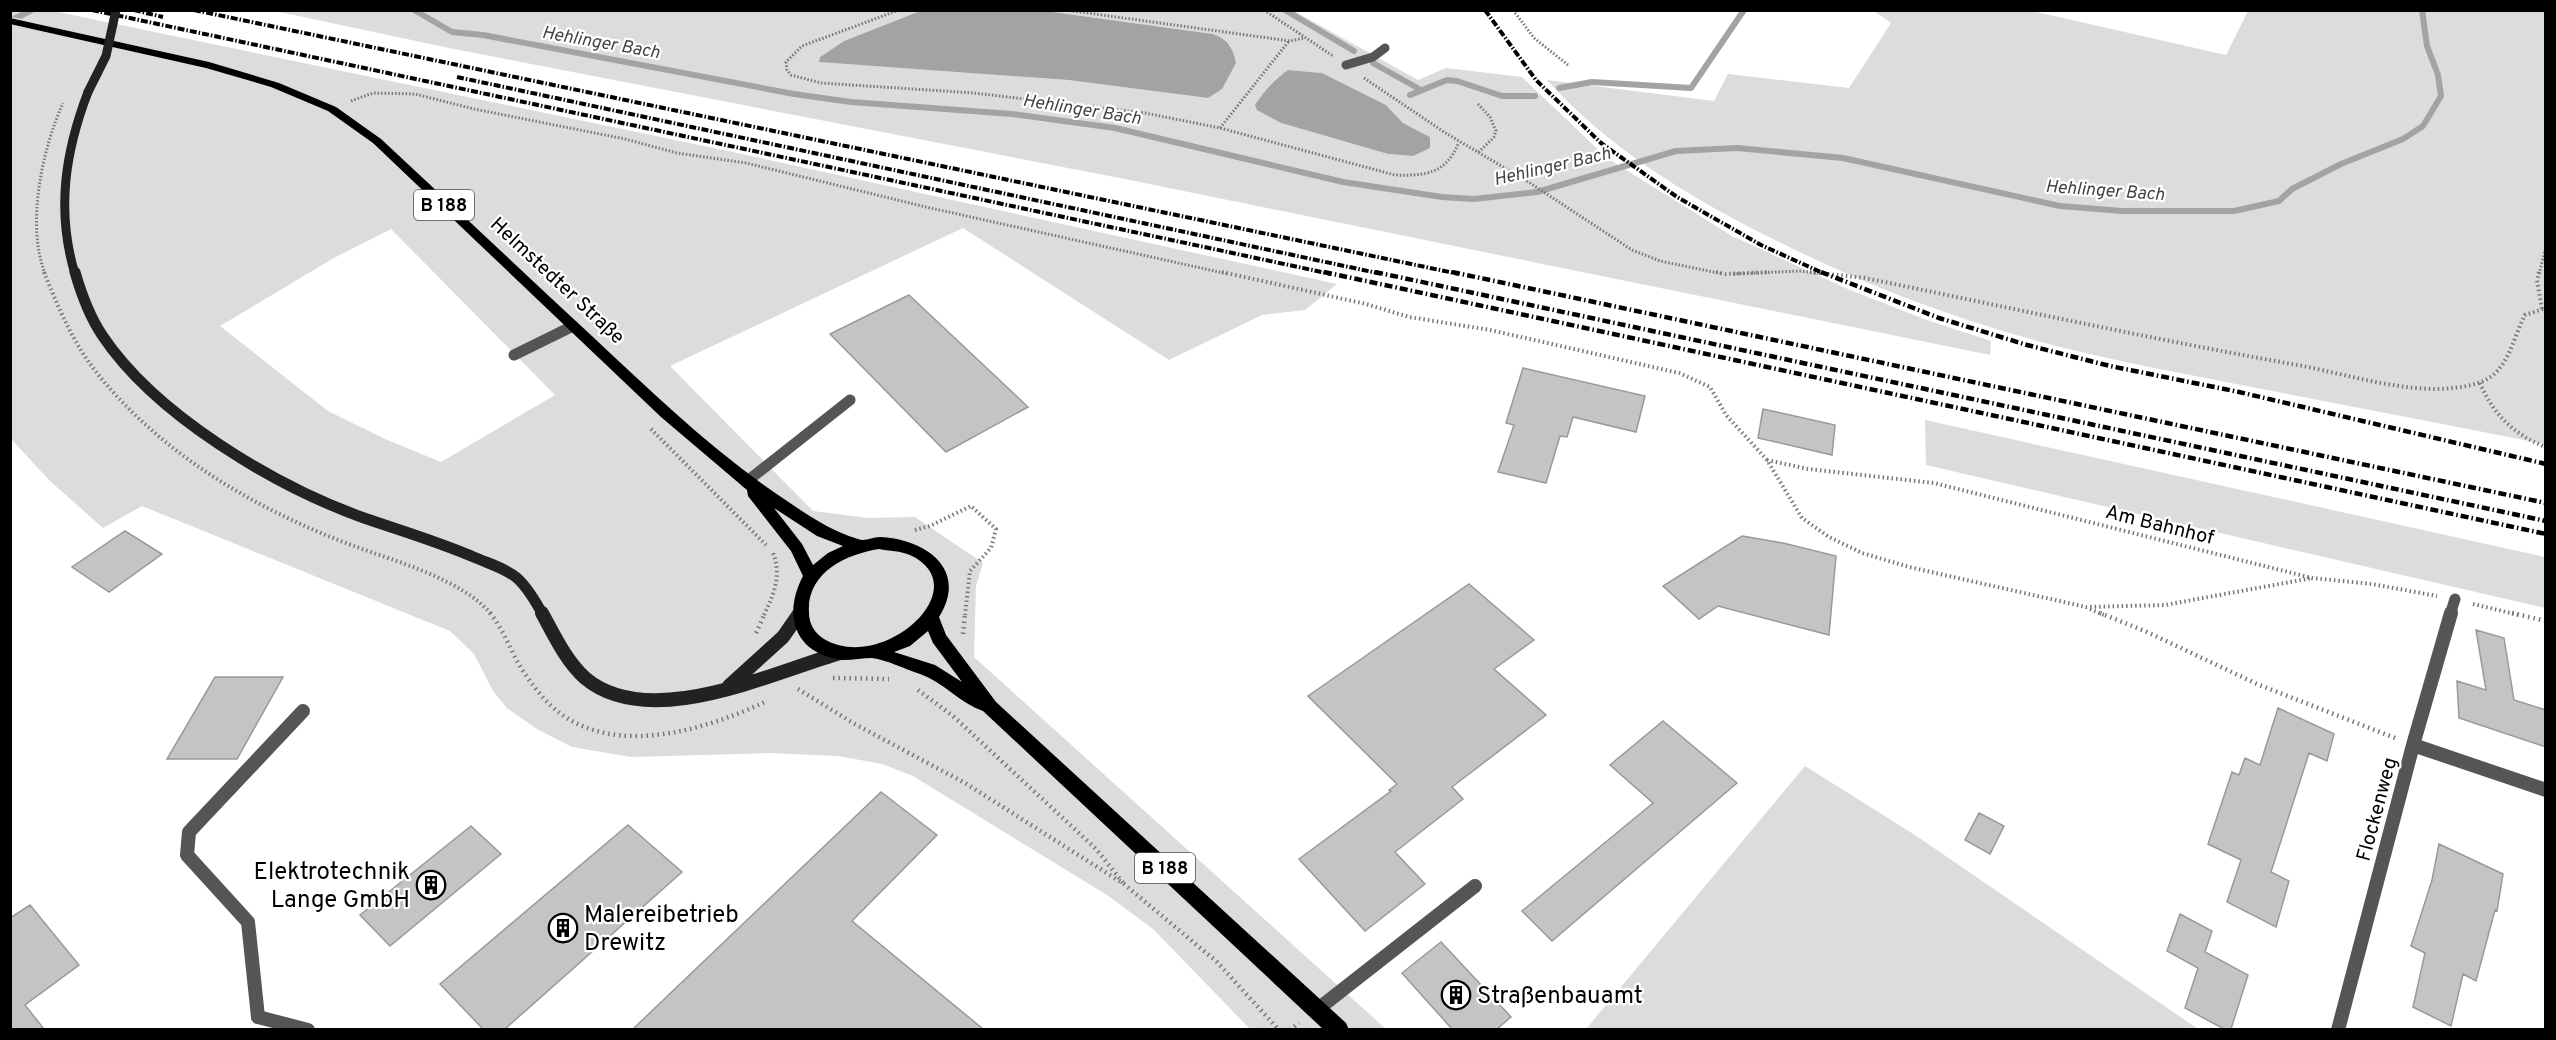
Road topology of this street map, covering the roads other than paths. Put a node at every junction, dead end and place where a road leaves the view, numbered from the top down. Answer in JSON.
{"nodes":[{"id":1,"x":116,"y":10,"type":"edge"},
{"id":2,"x":10,"y":21,"type":"edge"},
{"id":3,"x":1385,"y":48,"type":"dead end"},
{"id":4,"x":1346,"y":65,"type":"road end"},
{"id":5,"x":573,"y":326,"type":"junction"},
{"id":6,"x":514,"y":355,"type":"dead end"},
{"id":7,"x":850,"y":400,"type":"dead end"},
{"id":8,"x":746,"y":482,"type":"junction"},
{"id":9,"x":860,"y":546,"type":"junction"},
{"id":10,"x":811,"y":576,"type":"junction"},
{"id":11,"x":2455,"y":599,"type":"road end"},
{"id":12,"x":799,"y":614,"type":"junction"},
{"id":13,"x":932,"y":619,"type":"junction"},
{"id":14,"x":875,"y":652,"type":"junction"},
{"id":15,"x":840,"y":653,"type":"junction"},
{"id":16,"x":726,"y":689,"type":"junction"},
{"id":17,"x":990,"y":707,"type":"junction"},
{"id":18,"x":303,"y":711,"type":"dead end"},
{"id":19,"x":2413,"y":745,"type":"junction"},
{"id":20,"x":2546,"y":790,"type":"edge"},
{"id":21,"x":1474,"y":886,"type":"dead end"},
{"id":22,"x":1318,"y":1009,"type":"junction"},
{"id":23,"x":308,"y":1029,"type":"edge"},
{"id":24,"x":1339,"y":1029,"type":"edge"},
{"id":25,"x":2338,"y":1029,"type":"edge"}],
"edges":[{"from":1,"to":16,"type":"main road","bridge":true},
{"from":2,"to":5,"type":"main road","name":"Helmstedter Straße","number":"B 188"},
{"from":3,"to":4,"type":"street"},
{"from":5,"to":6,"type":"street"},
{"from":5,"to":8,"type":"main road","name":"Helmstedter Straße","number":"B 188"},
{"from":7,"to":8,"type":"street"},
{"from":8,"to":9,"type":"main road","name":"Helmstedter Straße","number":"B 188"},
{"from":8,"to":10,"type":"main road","name":"Helmstedter Straße","number":"B 188"},
{"from":9,"to":10,"type":"main road"},
{"from":9,"to":13,"type":"main road"},
{"from":10,"to":12,"type":"main road"},
{"from":11,"to":19,"type":"street","name":"Flockenweg"},
{"from":12,"to":15,"type":"main road"},
{"from":12,"to":16,"type":"main road"},
{"from":13,"to":14,"type":"main road"},
{"from":13,"to":17,"type":"main road","number":"B 188"},
{"from":14,"to":15,"type":"main road"},
{"from":14,"to":17,"type":"main road","number":"B 188"},
{"from":15,"to":16,"type":"main road"},
{"from":17,"to":22,"type":"main road","number":"B 188"},
{"from":18,"to":23,"type":"street"},
{"from":19,"to":20,"type":"street"},
{"from":19,"to":25,"type":"street","name":"Flockenweg"},
{"from":21,"to":22,"type":"street"},
{"from":22,"to":24,"type":"main road","number":"B 188"}]}
